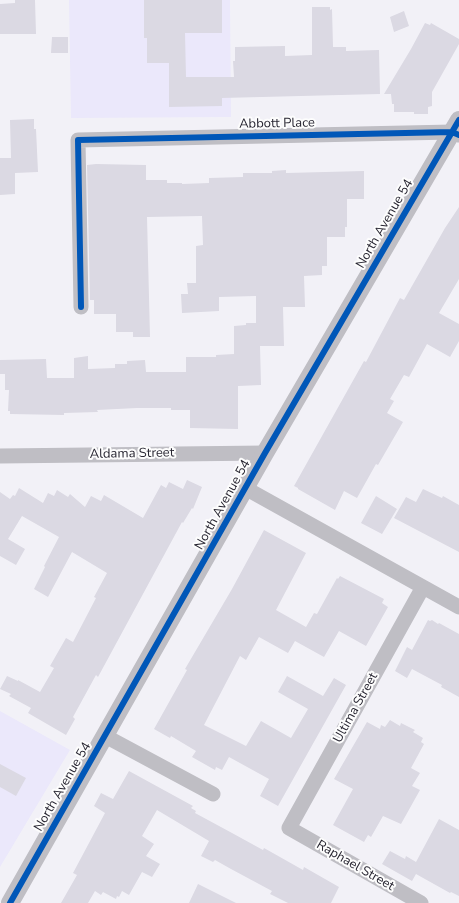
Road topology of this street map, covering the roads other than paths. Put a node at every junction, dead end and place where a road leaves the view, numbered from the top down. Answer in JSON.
{"nodes":[{"id":1,"x":457,"y":129,"type":"edge"},
{"id":2,"x":81,"y":307,"type":"dead end"},
{"id":3,"x":265,"y":453,"type":"junction"},
{"id":4,"x":0,"y":456,"type":"edge"},
{"id":5,"x":245,"y":488,"type":"junction"},
{"id":6,"x":423,"y":587,"type":"junction"},
{"id":7,"x":459,"y":607,"type":"edge"},
{"id":8,"x":105,"y":736,"type":"junction"},
{"id":9,"x":214,"y":794,"type":"dead end"},
{"id":10,"x":289,"y":828,"type":"joint"},
{"id":11,"x":10,"y":903,"type":"edge"},
{"id":12,"x":421,"y":903,"type":"edge"}],
"edges":[{"from":1,"to":2,"type":"street","name":"Abbott Place"},
{"from":1,"to":3,"type":"street","name":"North Avenue 54"},
{"from":3,"to":4,"type":"street","name":"Aldama Street"},
{"from":3,"to":5,"type":"street","name":"North Avenue 54"},
{"from":5,"to":6,"type":"street"},
{"from":5,"to":8,"type":"street","name":"North Avenue 54"},
{"from":6,"to":7,"type":"street"},
{"from":6,"to":10,"type":"street","name":"Ultima Street"},
{"from":8,"to":9,"type":"street"},
{"from":8,"to":11,"type":"street","name":"North Avenue 54"},
{"from":10,"to":12,"type":"street","name":"Raphael Street"}]}
